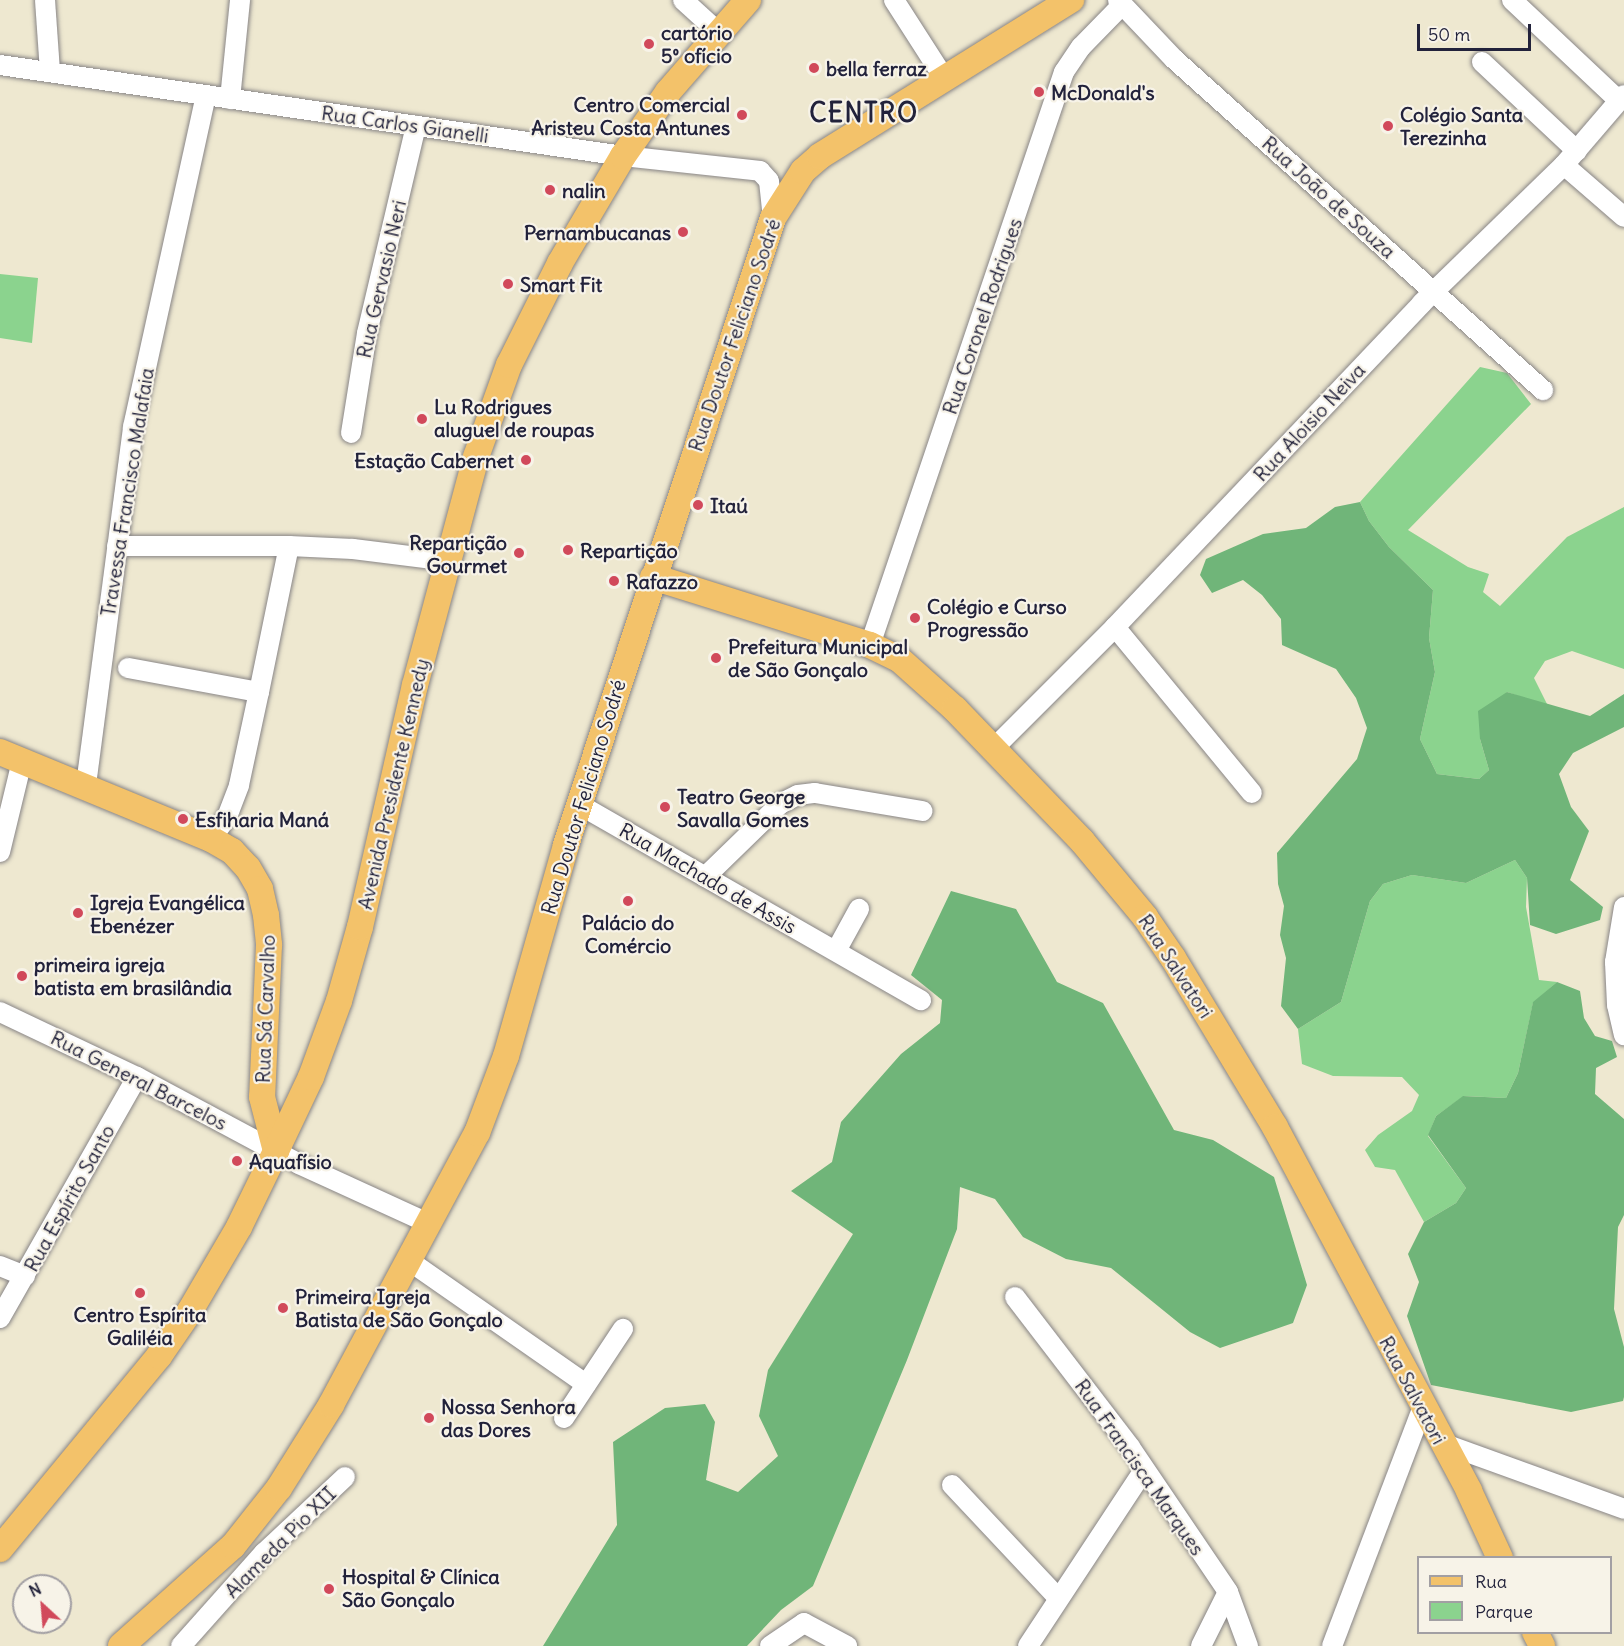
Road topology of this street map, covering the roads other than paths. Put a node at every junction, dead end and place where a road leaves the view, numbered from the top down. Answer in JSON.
{"nodes":[{"id":1,"x":45,"y":0,"type":"edge"},
{"id":2,"x":240,"y":0,"type":"edge"},
{"id":3,"x":683,"y":0,"type":"edge"},
{"id":4,"x":748,"y":0,"type":"edge"},
{"id":5,"x":894,"y":0,"type":"edge"},
{"id":6,"x":1071,"y":0,"type":"edge"},
{"id":7,"x":1512,"y":0,"type":"edge"},
{"id":8,"x":1120,"y":3,"type":"edge"},
{"id":9,"x":718,"y":32,"type":"junction"},
{"id":10,"x":1482,"y":62,"type":"dead end"},
{"id":11,"x":0,"y":65,"type":"edge"},
{"id":12,"x":50,"y":72,"type":"junction"},
{"id":13,"x":944,"y":78,"type":"junction"},
{"id":14,"x":206,"y":96,"type":"junction"},
{"id":15,"x":1621,"y":98,"type":"edge"},
{"id":16,"x":230,"y":99,"type":"junction"},
{"id":17,"x":416,"y":126,"type":"junction"},
{"id":18,"x":623,"y":156,"type":"junction"},
{"id":19,"x":1570,"y":158,"type":"junction"},
{"id":20,"x":1624,"y":217,"type":"edge"},
{"id":21,"x":773,"y":218,"type":"junction"},
{"id":22,"x":1434,"y":291,"type":"junction"},
{"id":23,"x":1543,"y":390,"type":"dead end"},
{"id":24,"x":351,"y":433,"type":"dead end"},
{"id":25,"x":117,"y":546,"type":"junction"},
{"id":26,"x":289,"y":546,"type":"junction"},
{"id":27,"x":449,"y":561,"type":"junction"},
{"id":28,"x":653,"y":577,"type":"junction"},
{"id":29,"x":1115,"y":627,"type":"junction"},
{"id":30,"x":870,"y":645,"type":"junction"},
{"id":31,"x":128,"y":669,"type":"dead end"},
{"id":32,"x":259,"y":692,"type":"junction"},
{"id":33,"x":993,"y":748,"type":"junction"},
{"id":34,"x":11,"y":756,"type":"edge"},
{"id":35,"x":86,"y":785,"type":"junction"},
{"id":36,"x":1252,"y":793,"type":"dead end"},
{"id":37,"x":580,"y":805,"type":"junction"},
{"id":38,"x":922,"y":811,"type":"dead end"},
{"id":39,"x":211,"y":839,"type":"junction"},
{"id":40,"x":0,"y":852,"type":"edge"},
{"id":41,"x":705,"y":877,"type":"junction"},
{"id":42,"x":1624,"y":906,"type":"edge"},
{"id":43,"x":859,"y":909,"type":"dead end"},
{"id":44,"x":836,"y":951,"type":"junction"},
{"id":45,"x":921,"y":1000,"type":"dead end"},
{"id":46,"x":0,"y":1011,"type":"edge"},
{"id":47,"x":1624,"y":1035,"type":"edge"},
{"id":48,"x":137,"y":1077,"type":"junction"},
{"id":49,"x":276,"y":1151,"type":"junction"},
{"id":50,"x":428,"y":1223,"type":"junction"},
{"id":51,"x":408,"y":1260,"type":"junction"},
{"id":52,"x":0,"y":1266,"type":"edge"},
{"id":53,"x":25,"y":1276,"type":"junction"},
{"id":54,"x":1016,"y":1297,"type":"dead end"},
{"id":55,"x":0,"y":1318,"type":"edge"},
{"id":56,"x":623,"y":1329,"type":"dead end"},
{"id":57,"x":586,"y":1384,"type":"junction"},
{"id":58,"x":1422,"y":1409,"type":"junction"},
{"id":59,"x":564,"y":1418,"type":"dead end"},
{"id":60,"x":1442,"y":1443,"type":"junction"},
{"id":61,"x":1144,"y":1470,"type":"junction"},
{"id":62,"x":345,"y":1477,"type":"dead end"},
{"id":63,"x":952,"y":1485,"type":"dead end"},
{"id":64,"x":1624,"y":1509,"type":"edge"},
{"id":65,"x":0,"y":1549,"type":"edge"},
{"id":66,"x":1499,"y":1556,"type":"edge"},
{"id":67,"x":189,"y":1586,"type":"junction"},
{"id":68,"x":1228,"y":1592,"type":"junction"},
{"id":69,"x":1058,"y":1598,"type":"junction"},
{"id":70,"x":215,"y":1607,"type":"junction"},
{"id":71,"x":121,"y":1646,"type":"edge"},
{"id":72,"x":181,"y":1646,"type":"edge"},
{"id":73,"x":770,"y":1646,"type":"edge"},
{"id":74,"x":847,"y":1646,"type":"edge"},
{"id":75,"x":1028,"y":1646,"type":"edge"},
{"id":76,"x":1201,"y":1646,"type":"edge"},
{"id":77,"x":1248,"y":1646,"type":"edge"},
{"id":78,"x":1332,"y":1646,"type":"edge"}],
"edges":[{"from":1,"to":12,"type":"street"},
{"from":2,"to":16,"type":"street"},
{"from":3,"to":9,"type":"street"},
{"from":4,"to":9,"type":"main road","name":"Avenida Presidente Kennedy"},
{"from":5,"to":13,"type":"street"},
{"from":6,"to":13,"type":"main road","name":"Rua Doutor Feliciano Sodré"},
{"from":7,"to":15,"type":"street"},
{"from":8,"to":22,"type":"street","name":"Rua João de Souza"},
{"from":8,"to":30,"type":"street","name":"Rua Coronel Rodrigues"},
{"from":9,"to":18,"type":"main road","name":"Avenida Presidente Kennedy"},
{"from":10,"to":19,"type":"street"},
{"from":11,"to":12,"type":"street","name":"Rua Carlos Gianelli"},
{"from":12,"to":14,"type":"street","name":"Rua Carlos Gianelli"},
{"from":13,"to":21,"type":"main road","name":"Rua Doutor Feliciano Sodré"},
{"from":14,"to":16,"type":"street","name":"Rua Carlos Gianelli"},
{"from":14,"to":25,"type":"street","name":"Travessa Francisco Malafaia"},
{"from":15,"to":19,"type":"street","name":"Rua Aloisio Neiva"},
{"from":16,"to":17,"type":"street","name":"Rua Carlos Gianelli"},
{"from":17,"to":18,"type":"street","name":"Rua Carlos Gianelli"},
{"from":17,"to":24,"type":"street","name":"Rua Gervasio Neri"},
{"from":18,"to":21,"type":"street","name":"Rua Carlos Gianelli"},
{"from":18,"to":27,"type":"main road","name":"Avenida Presidente Kennedy"},
{"from":19,"to":20,"type":"street"},
{"from":19,"to":22,"type":"street","name":"Rua Aloisio Neiva"},
{"from":21,"to":28,"type":"main road","name":"Rua Doutor Feliciano Sodré"},
{"from":22,"to":23,"type":"street","name":"Rua João de Souza"},
{"from":22,"to":29,"type":"street","name":"Rua Aloisio Neiva"},
{"from":25,"to":26,"type":"street"},
{"from":25,"to":35,"type":"street","name":"Travessa Francisco Malafaia"},
{"from":26,"to":27,"type":"street"},
{"from":26,"to":32,"type":"street"},
{"from":27,"to":49,"type":"main road","name":"Avenida Presidente Kennedy"},
{"from":28,"to":30,"type":"main road","name":"Rua Salvatori"},
{"from":28,"to":37,"type":"main road","name":"Rua Doutor Feliciano Sodré"},
{"from":29,"to":33,"type":"street","name":"Rua Aloisio Neiva"},
{"from":29,"to":36,"type":"street"},
{"from":30,"to":33,"type":"main road","name":"Rua Salvatori"},
{"from":31,"to":32,"type":"street"},
{"from":32,"to":39,"type":"street"},
{"from":33,"to":58,"type":"main road","name":"Rua Salvatori"},
{"from":34,"to":35,"type":"main road","name":"Rua Sá Carvalho"},
{"from":34,"to":40,"type":"street"},
{"from":35,"to":39,"type":"main road","name":"Rua Sá Carvalho"},
{"from":37,"to":41,"type":"street","name":"Rua Machado de Assis"},
{"from":37,"to":50,"type":"main road","name":"Rua Doutor Feliciano Sodré"},
{"from":38,"to":41,"type":"street"},
{"from":39,"to":49,"type":"main road","name":"Rua Sá Carvalho"},
{"from":41,"to":44,"type":"street","name":"Rua Machado de Assis"},
{"from":42,"to":47,"type":"street"},
{"from":43,"to":44,"type":"street"},
{"from":44,"to":45,"type":"street","name":"Rua Machado de Assis"},
{"from":46,"to":48,"type":"street","name":"Rua General Barcelos"},
{"from":48,"to":49,"type":"street","name":"Rua General Barcelos"},
{"from":48,"to":53,"type":"street","name":"Rua Espírito Santo"},
{"from":49,"to":50,"type":"street"},
{"from":49,"to":65,"type":"main road","name":"Avenida Presidente Kennedy"},
{"from":50,"to":51,"type":"main road","name":"Rua Doutor Feliciano Sodré"},
{"from":51,"to":57,"type":"street"},
{"from":51,"to":67,"type":"main road","name":"Rua Doutor Feliciano Sodré"},
{"from":52,"to":53,"type":"street"},
{"from":53,"to":55,"type":"street","name":"Rua Espírito Santo"},
{"from":54,"to":61,"type":"street","name":"Rua Francisca Marques"},
{"from":56,"to":57,"type":"street"},
{"from":57,"to":59,"type":"street"},
{"from":58,"to":60,"type":"main road","name":"Rua Salvatori"},
{"from":58,"to":78,"type":"street"},
{"from":60,"to":64,"type":"street"},
{"from":60,"to":66,"type":"main road","name":"Rua Salvatori"},
{"from":61,"to":68,"type":"street","name":"Rua Francisca Marques"},
{"from":61,"to":69,"type":"street"},
{"from":62,"to":70,"type":"street","name":"Alameda Pio XII"},
{"from":63,"to":69,"type":"street"},
{"from":67,"to":70,"type":"street","name":"Alameda Pio XII"},
{"from":67,"to":71,"type":"main road","name":"Rua Doutor Feliciano Sodré"},
{"from":68,"to":76,"type":"street"},
{"from":68,"to":77,"type":"street","name":"Rua Francisca Marques"},
{"from":69,"to":75,"type":"street"},
{"from":70,"to":72,"type":"street","name":"Alameda Pio XII"},
{"from":73,"to":74,"type":"street"}]}
